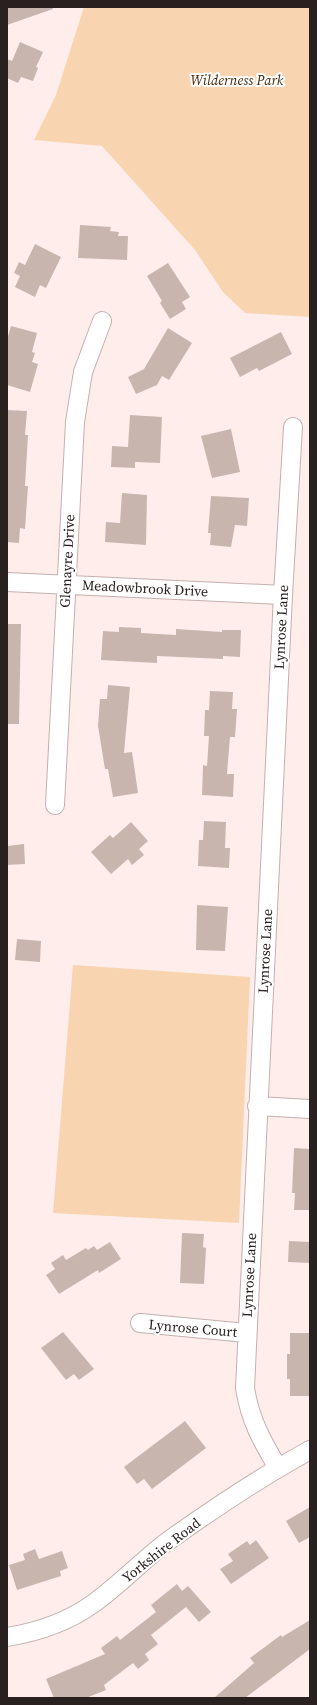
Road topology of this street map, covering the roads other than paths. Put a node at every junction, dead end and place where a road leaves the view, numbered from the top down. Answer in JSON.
{"nodes":[{"id":1,"x":102,"y":321,"type":"dead end"},
{"id":2,"x":292,"y":427,"type":"dead end"},
{"id":3,"x":7,"y":582,"type":"edge"},
{"id":4,"x":66,"y":584,"type":"junction"},
{"id":5,"x":283,"y":595,"type":"junction"},
{"id":6,"x":55,"y":805,"type":"dead end"},
{"id":7,"x":257,"y":1106,"type":"junction"},
{"id":8,"x":310,"y":1108,"type":"edge"},
{"id":9,"x":140,"y":1323,"type":"dead end"},
{"id":10,"x":247,"y":1333,"type":"junction"},
{"id":11,"x":310,"y":1450,"type":"edge"},
{"id":12,"x":278,"y":1468,"type":"junction"},
{"id":13,"x":7,"y":1637,"type":"edge"}],
"edges":[{"from":1,"to":4,"type":"street","name":"Glenayre Drive"},
{"from":2,"to":5,"type":"street","name":"Lynrose Lane"},
{"from":3,"to":4,"type":"street","name":"Meadowbrook Drive"},
{"from":4,"to":5,"type":"street","name":"Meadowbrook Drive"},
{"from":4,"to":6,"type":"street","name":"Glenayre Drive"},
{"from":5,"to":7,"type":"street","name":"Lynrose Lane"},
{"from":7,"to":8,"type":"street"},
{"from":7,"to":10,"type":"street","name":"Lynrose Lane"},
{"from":9,"to":10,"type":"street","name":"Lynrose Court"},
{"from":10,"to":12,"type":"street","name":"Lynrose Lane"},
{"from":11,"to":12,"type":"street","name":"Yorkshire Road"},
{"from":12,"to":13,"type":"street","name":"Yorkshire Road"}]}
